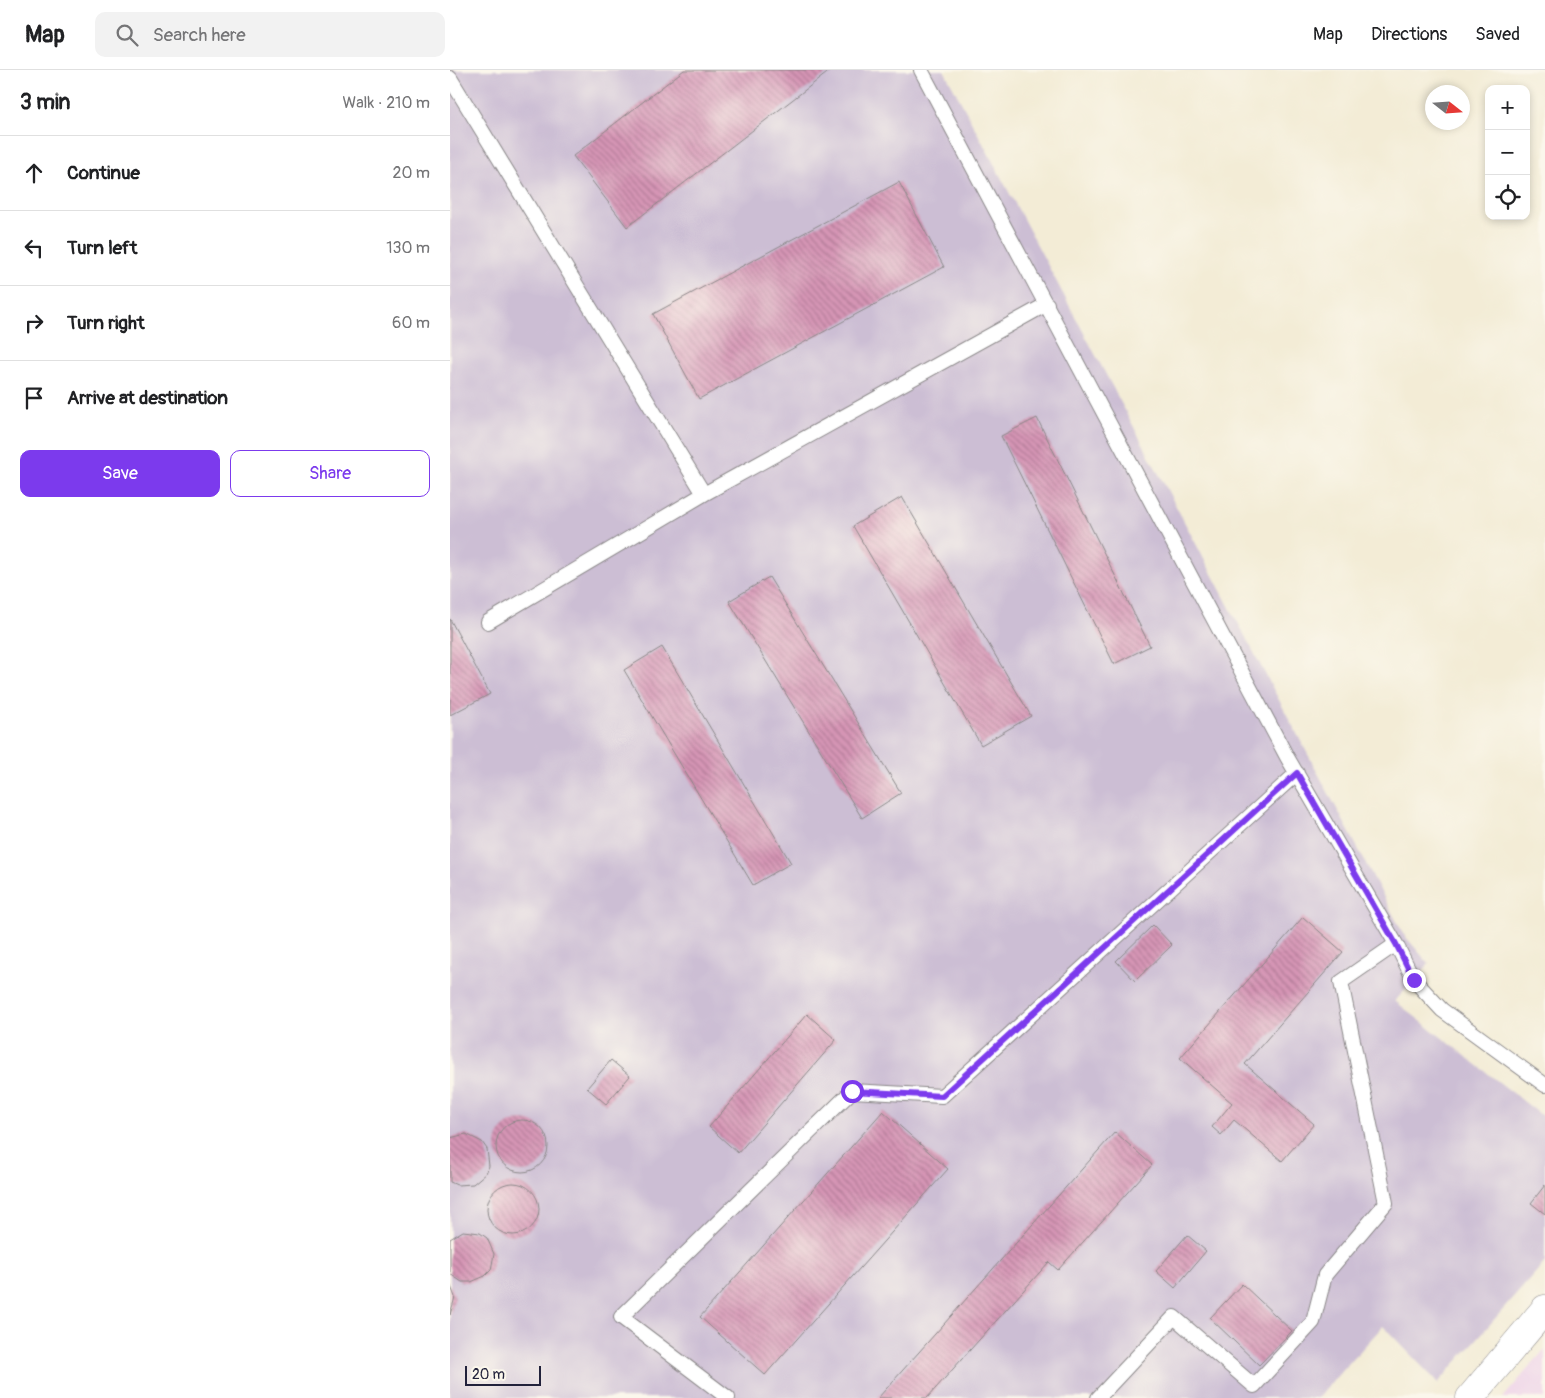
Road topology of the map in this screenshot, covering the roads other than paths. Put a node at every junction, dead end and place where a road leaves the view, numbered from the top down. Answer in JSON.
{"nodes":[{"id":1,"x":921,"y":70,"type":"edge"},
{"id":2,"x":450,"y":78,"type":"edge"},
{"id":3,"x":1047,"y":304,"type":"junction"},
{"id":4,"x":704,"y":494,"type":"junction"},
{"id":5,"x":488,"y":622,"type":"dead end"},
{"id":6,"x":1297,"y":773,"type":"junction"},
{"id":7,"x":1396,"y":944,"type":"junction"},
{"id":8,"x":1545,"y":1085,"type":"edge"},
{"id":9,"x":1545,"y":1310,"type":"edge"},
{"id":10,"x":728,"y":1398,"type":"edge"},
{"id":11,"x":1098,"y":1398,"type":"edge"},
{"id":12,"x":1470,"y":1398,"type":"edge"}],
"edges":[{"from":1,"to":3,"type":"lane"},
{"from":2,"to":4,"type":"lane"},
{"from":3,"to":4,"type":"lane"},
{"from":3,"to":6,"type":"lane"},
{"from":4,"to":5,"type":"lane"},
{"from":6,"to":7,"type":"lane"},
{"from":6,"to":10,"type":"lane"},
{"from":7,"to":8,"type":"lane"},
{"from":7,"to":11,"type":"lane"},
{"from":9,"to":12,"type":"street"}]}
